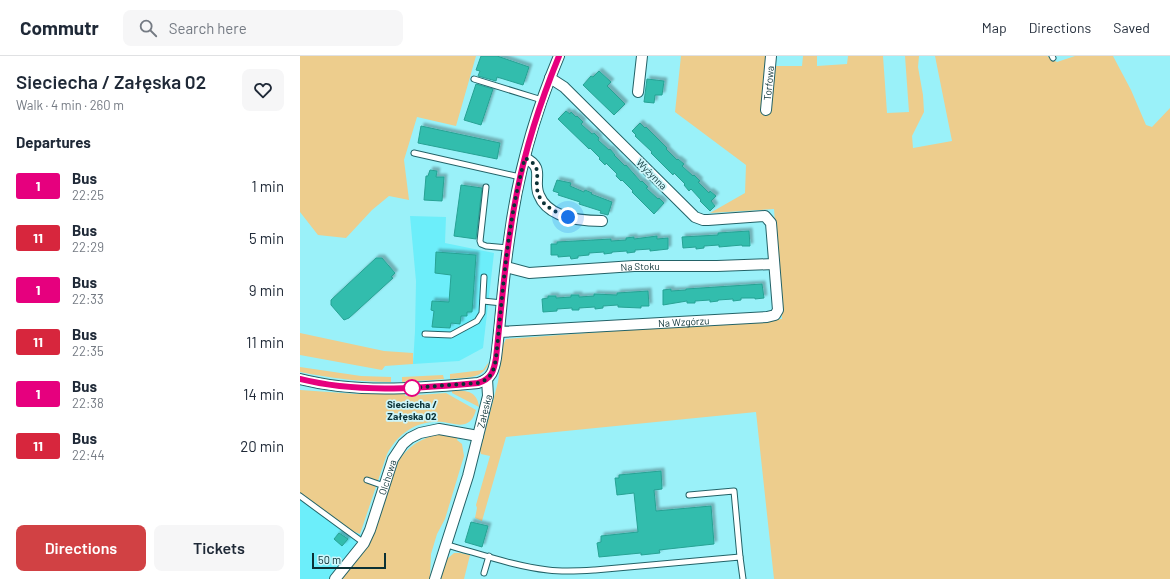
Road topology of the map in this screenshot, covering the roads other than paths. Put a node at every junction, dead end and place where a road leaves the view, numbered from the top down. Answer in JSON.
{"nodes":[{"id":1,"x":559,"y":56,"type":"edge"},
{"id":2,"x":642,"y":56,"type":"edge"},
{"id":3,"x":771,"y":56,"type":"edge"},
{"id":4,"x":474,"y":78,"type":"dead end"},
{"id":5,"x":550,"y":78,"type":"junction"},
{"id":6,"x":638,"y":92,"type":"dead end"},
{"id":7,"x":542,"y":100,"type":"junction"},
{"id":8,"x":766,"y":110,"type":"dead end"},
{"id":9,"x":414,"y":153,"type":"dead end"},
{"id":10,"x":525,"y":158,"type":"junction"},
{"id":11,"x":520,"y":177,"type":"junction"},
{"id":12,"x":486,"y":187,"type":"dead end"},
{"id":13,"x":602,"y":221,"type":"dead end"},
{"id":14,"x":771,"y":223,"type":"joint"},
{"id":15,"x":508,"y":248,"type":"junction"},
{"id":16,"x":774,"y":264,"type":"junction"},
{"id":17,"x":506,"y":267,"type":"junction"},
{"id":18,"x":484,"y":277,"type":"dead end"},
{"id":19,"x":483,"y":301,"type":"junction"},
{"id":20,"x":502,"y":303,"type":"junction"},
{"id":21,"x":499,"y":332,"type":"junction"},
{"id":22,"x":425,"y":334,"type":"dead end"},
{"id":23,"x":300,"y":379,"type":"edge"},
{"id":24,"x":487,"y":379,"type":"junction"},
{"id":25,"x":316,"y":383,"type":"junction"},
{"id":26,"x":300,"y":384,"type":"edge"},
{"id":27,"x":478,"y":436,"type":"junction"},
{"id":28,"x":367,"y":480,"type":"dead end"},
{"id":29,"x":384,"y":486,"type":"junction"},
{"id":30,"x":689,"y":495,"type":"dead end"},
{"id":31,"x":300,"y":496,"type":"edge"},
{"id":32,"x":364,"y":543,"type":"junction"},
{"id":33,"x":447,"y":545,"type":"junction"},
{"id":34,"x":489,"y":556,"type":"junction"},
{"id":35,"x":740,"y":557,"type":"junction"},
{"id":36,"x":484,"y":573,"type":"dead end"},
{"id":37,"x":335,"y":579,"type":"edge"},
{"id":38,"x":435,"y":579,"type":"edge"},
{"id":39,"x":743,"y":579,"type":"edge"}],
"edges":[{"from":1,"to":5,"type":"street","name":"Załęska"},
{"from":2,"to":6,"type":"street"},
{"from":3,"to":8,"type":"street","name":"Torfowa"},
{"from":4,"to":7,"type":"lane"},
{"from":5,"to":7,"type":"street","name":"Załęska"},
{"from":5,"to":14,"type":"street","name":"Wyżynna"},
{"from":7,"to":10,"type":"street","name":"Załęska"},
{"from":9,"to":11,"type":"lane"},
{"from":10,"to":11,"type":"street","name":"Załęska"},
{"from":10,"to":13,"type":"street"},
{"from":11,"to":15,"type":"street","name":"Załęska"},
{"from":12,"to":15,"type":"lane"},
{"from":14,"to":16,"type":"street","name":"Na Wzgórzu"},
{"from":15,"to":17,"type":"street","name":"Załęska"},
{"from":16,"to":17,"type":"street","name":"Na Stoku"},
{"from":16,"to":21,"type":"street","name":"Na Wzgórzu"},
{"from":17,"to":20,"type":"street","name":"Załęska"},
{"from":18,"to":19,"type":"lane"},
{"from":19,"to":20,"type":"lane"},
{"from":19,"to":22,"type":"lane"},
{"from":20,"to":21,"type":"street","name":"Załęska"},
{"from":21,"to":24,"type":"street","name":"Załęska"},
{"from":23,"to":25,"type":"street"},
{"from":24,"to":25,"type":"street"},
{"from":24,"to":27,"type":"street","name":"Załęska"},
{"from":25,"to":26,"type":"street"},
{"from":27,"to":29,"type":"street","name":"Olchowa"},
{"from":27,"to":33,"type":"street","name":"Załęska"},
{"from":28,"to":29,"type":"lane"},
{"from":29,"to":32,"type":"street","name":"Olchowa"},
{"from":30,"to":35,"type":"lane"},
{"from":31,"to":32,"type":"lane"},
{"from":32,"to":37,"type":"street","name":"Olchowa"},
{"from":33,"to":34,"type":"lane"},
{"from":33,"to":38,"type":"street","name":"Załęska"},
{"from":34,"to":35,"type":"lane"},
{"from":34,"to":36,"type":"lane"},
{"from":35,"to":39,"type":"lane"}]}
